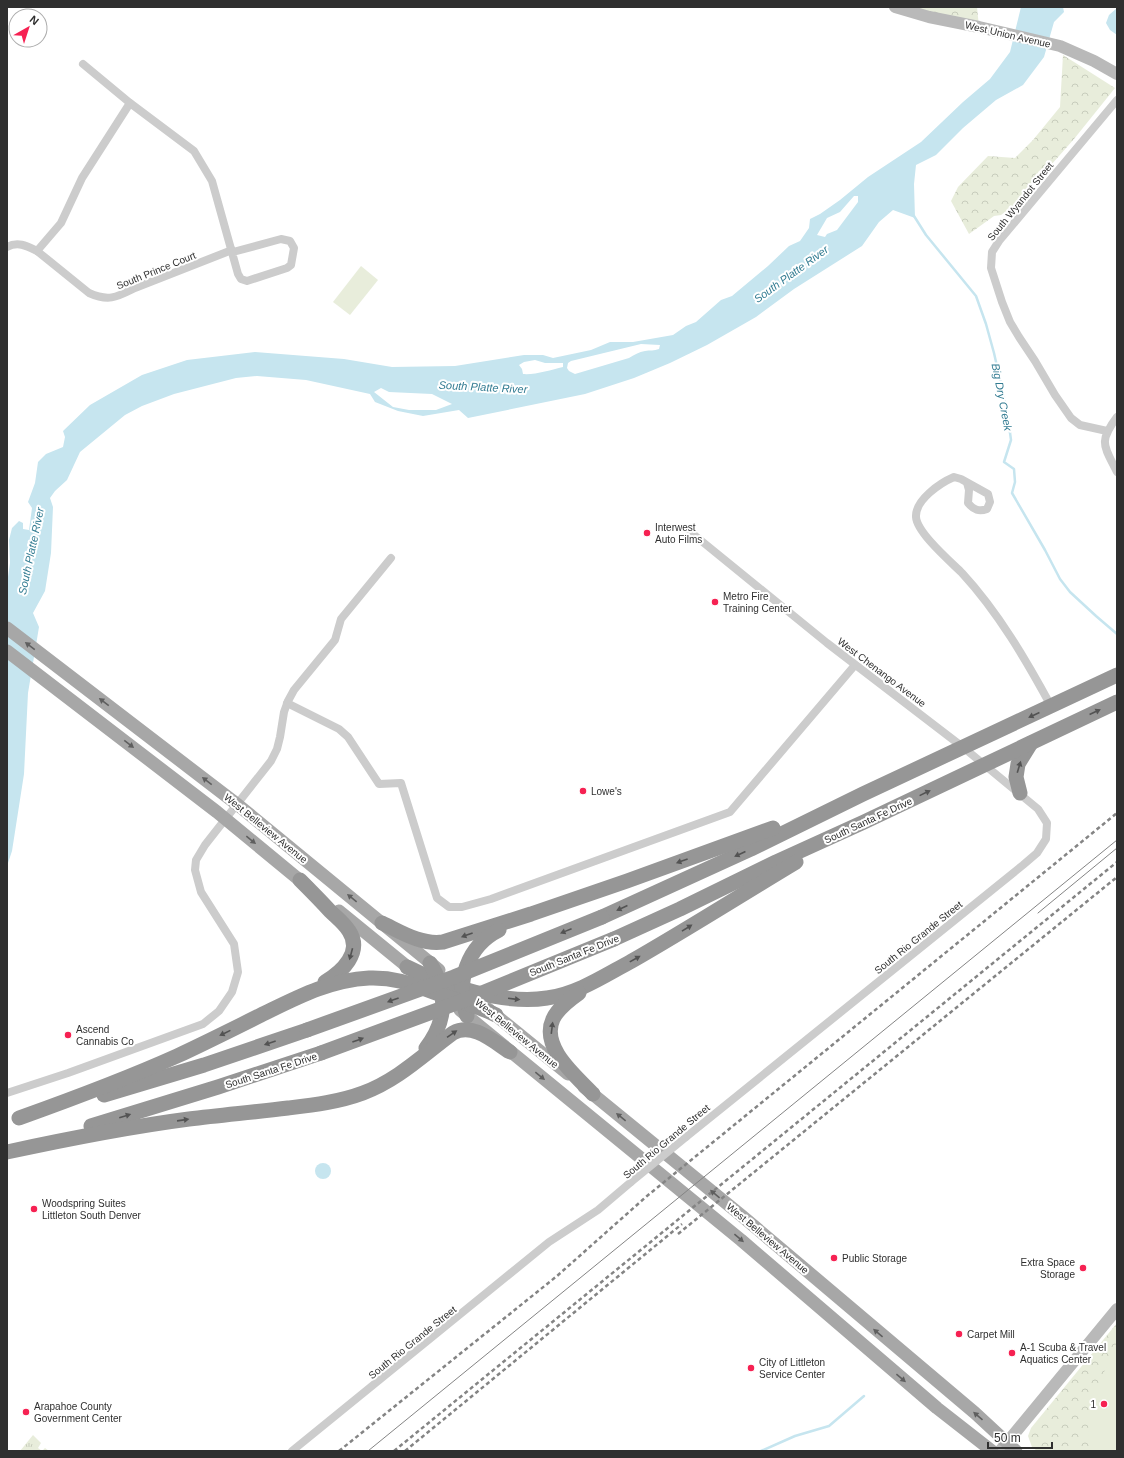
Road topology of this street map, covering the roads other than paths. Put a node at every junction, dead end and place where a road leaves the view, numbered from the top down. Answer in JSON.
{"nodes":[{"id":1,"x":895,"y":7,"type":"edge"},
{"id":2,"x":83,"y":64,"type":"dead end"},
{"id":3,"x":1117,"y":74,"type":"edge"},
{"id":4,"x":1117,"y":100,"type":"edge"},
{"id":5,"x":130,"y":103,"type":"junction"},
{"id":6,"x":7,"y":247,"type":"edge"},
{"id":7,"x":37,"y":251,"type":"junction"},
{"id":8,"x":232,"y":251,"type":"junction"},
{"id":9,"x":1117,"y":417,"type":"edge"},
{"id":10,"x":1107,"y":431,"type":"junction"},
{"id":11,"x":1117,"y":472,"type":"edge"},
{"id":12,"x":967,"y":482,"type":"dead end"},
{"id":13,"x":688,"y":530,"type":"dead end"},
{"id":14,"x":391,"y":558,"type":"dead end"},
{"id":15,"x":7,"y":628,"type":"edge"},
{"id":16,"x":7,"y":651,"type":"edge"},
{"id":17,"x":855,"y":665,"type":"junction"},
{"id":18,"x":1117,"y":675,"type":"edge"},
{"id":19,"x":1117,"y":702,"type":"edge"},
{"id":20,"x":287,"y":703,"type":"junction"},
{"id":21,"x":1051,"y":706,"type":"junction"},
{"id":22,"x":1031,"y":743,"type":"junction"},
{"id":23,"x":964,"y":748,"type":"junction"},
{"id":24,"x":984,"y":764,"type":"junction"},
{"id":25,"x":1020,"y":793,"type":"junction"},
{"id":26,"x":863,"y":794,"type":"junction"},
{"id":27,"x":238,"y":805,"type":"junction"},
{"id":28,"x":226,"y":820,"type":"junction"},
{"id":29,"x":864,"y":822,"type":"junction"},
{"id":30,"x":1046,"y":839,"type":"joint"},
{"id":31,"x":300,"y":880,"type":"junction"},
{"id":32,"x":531,"y":914,"type":"junction"},
{"id":33,"x":382,"y":923,"type":"junction"},
{"id":34,"x":430,"y":963,"type":"junction"},
{"id":35,"x":407,"y":967,"type":"joint"},
{"id":36,"x":592,"y":982,"type":"junction"},
{"id":37,"x":441,"y":988,"type":"junction"},
{"id":38,"x":462,"y":995,"type":"junction"},
{"id":39,"x":295,"y":999,"type":"junction"},
{"id":40,"x":496,"y":1015,"type":"joint"},
{"id":41,"x":467,"y":1016,"type":"junction"},
{"id":42,"x":510,"y":1052,"type":"junction"},
{"id":43,"x":7,"y":1093,"type":"edge"},
{"id":44,"x":593,"y":1094,"type":"junction"},
{"id":45,"x":334,"y":1101,"type":"junction"},
{"id":46,"x":13,"y":1120,"type":"edge"},
{"id":47,"x":7,"y":1151,"type":"edge"},
{"id":48,"x":1117,"y":1309,"type":"edge"},
{"id":49,"x":1008,"y":1448,"type":"edge"},
{"id":50,"x":292,"y":1451,"type":"edge"},
{"id":51,"x":992,"y":1451,"type":"edge"}],
"edges":[{"from":1,"to":3,"type":"street","name":"West Union Avenue"},
{"from":2,"to":5,"type":"street","name":"South Prince Court"},
{"from":4,"to":10,"type":"street","name":"South Wyandot Street"},
{"from":5,"to":7,"type":"street"},
{"from":5,"to":8,"type":"street","name":"South Prince Court"},
{"from":6,"to":7,"type":"street","name":"South Prince Court"},
{"from":7,"to":8,"type":"street","name":"South Prince Court"},
{"from":8,"to":8,"type":"street","name":"South Prince Court"},
{"from":9,"to":10,"type":"street"},
{"from":10,"to":11,"type":"street"},
{"from":12,"to":21,"type":"street"},
{"from":13,"to":17,"type":"street","name":"West Chenango Avenue"},
{"from":14,"to":20,"type":"street"},
{"from":27,"to":15,"type":"main road","name":"West Belleview Avenue","one_way":true},
{"from":16,"to":28,"type":"main road","name":"West Belleview Avenue","one_way":true},
{"from":17,"to":20,"type":"street"},
{"from":17,"to":23,"type":"street","name":"West Chenango Avenue"},
{"from":18,"to":21,"type":"highway"},
{"from":22,"to":19,"type":"highway","name":"South Santa Fe Drive","one_way":true},
{"from":20,"to":27,"type":"street"},
{"from":21,"to":23,"type":"highway","one_way":true},
{"from":22,"to":24,"type":"highway","name":"South Santa Fe Drive"},
{"from":25,"to":22,"type":"highway","one_way":true},
{"from":23,"to":24,"type":"street","name":"West Chenango Avenue"},
{"from":23,"to":26,"type":"highway"},
{"from":24,"to":25,"type":"street","name":"West Chenango Avenue"},
{"from":29,"to":24,"type":"highway","name":"South Santa Fe Drive","one_way":true},
{"from":25,"to":30,"type":"street","name":"West Chenango Avenue"},
{"from":26,"to":32,"type":"highway","one_way":true},
{"from":26,"to":46,"type":"highway","one_way":true,"bridge":true},
{"from":27,"to":28,"type":"street"},
{"from":33,"to":27,"type":"main road","name":"West Belleview Avenue","one_way":true},
{"from":28,"to":31,"type":"main road","name":"West Belleview Avenue","one_way":true},
{"from":28,"to":43,"type":"street"},
{"from":36,"to":29,"type":"highway","one_way":true},
{"from":47,"to":29,"type":"highway","name":"South Santa Fe Drive","one_way":true,"bridge":true},
{"from":30,"to":50,"type":"street","name":"South Rio Grande Street","bridge":true},
{"from":31,"to":35,"type":"main road","name":"West Belleview Avenue"},
{"from":31,"to":39,"type":"highway","one_way":true},
{"from":32,"to":33,"type":"highway","one_way":true},
{"from":32,"to":38,"type":"highway"},
{"from":33,"to":34,"type":"main road","name":"West Belleview Avenue"},
{"from":34,"to":37,"type":"highway"},
{"from":34,"to":38,"type":"main road","name":"West Belleview Avenue"},
{"from":35,"to":37,"type":"highway"},
{"from":38,"to":36,"type":"highway","one_way":true},
{"from":44,"to":36,"type":"highway","one_way":true},
{"from":37,"to":38,"type":"highway"},
{"from":37,"to":39,"type":"highway"},
{"from":37,"to":41,"type":"main road","name":"West Belleview Avenue"},
{"from":37,"to":45,"type":"highway"},
{"from":38,"to":40,"type":"highway"},
{"from":38,"to":41,"type":"highway"},
{"from":39,"to":46,"type":"highway","one_way":true},
{"from":40,"to":44,"type":"main road","name":"West Belleview Avenue"},
{"from":41,"to":42,"type":"main road","name":"West Belleview Avenue"},
{"from":45,"to":42,"type":"highway","one_way":true},
{"from":42,"to":51,"type":"main road","name":"West Belleview Avenue","one_way":true},
{"from":49,"to":44,"type":"main road","name":"West Belleview Avenue","one_way":true},
{"from":47,"to":45,"type":"highway","one_way":true},
{"from":48,"to":49,"type":"street"}]}
